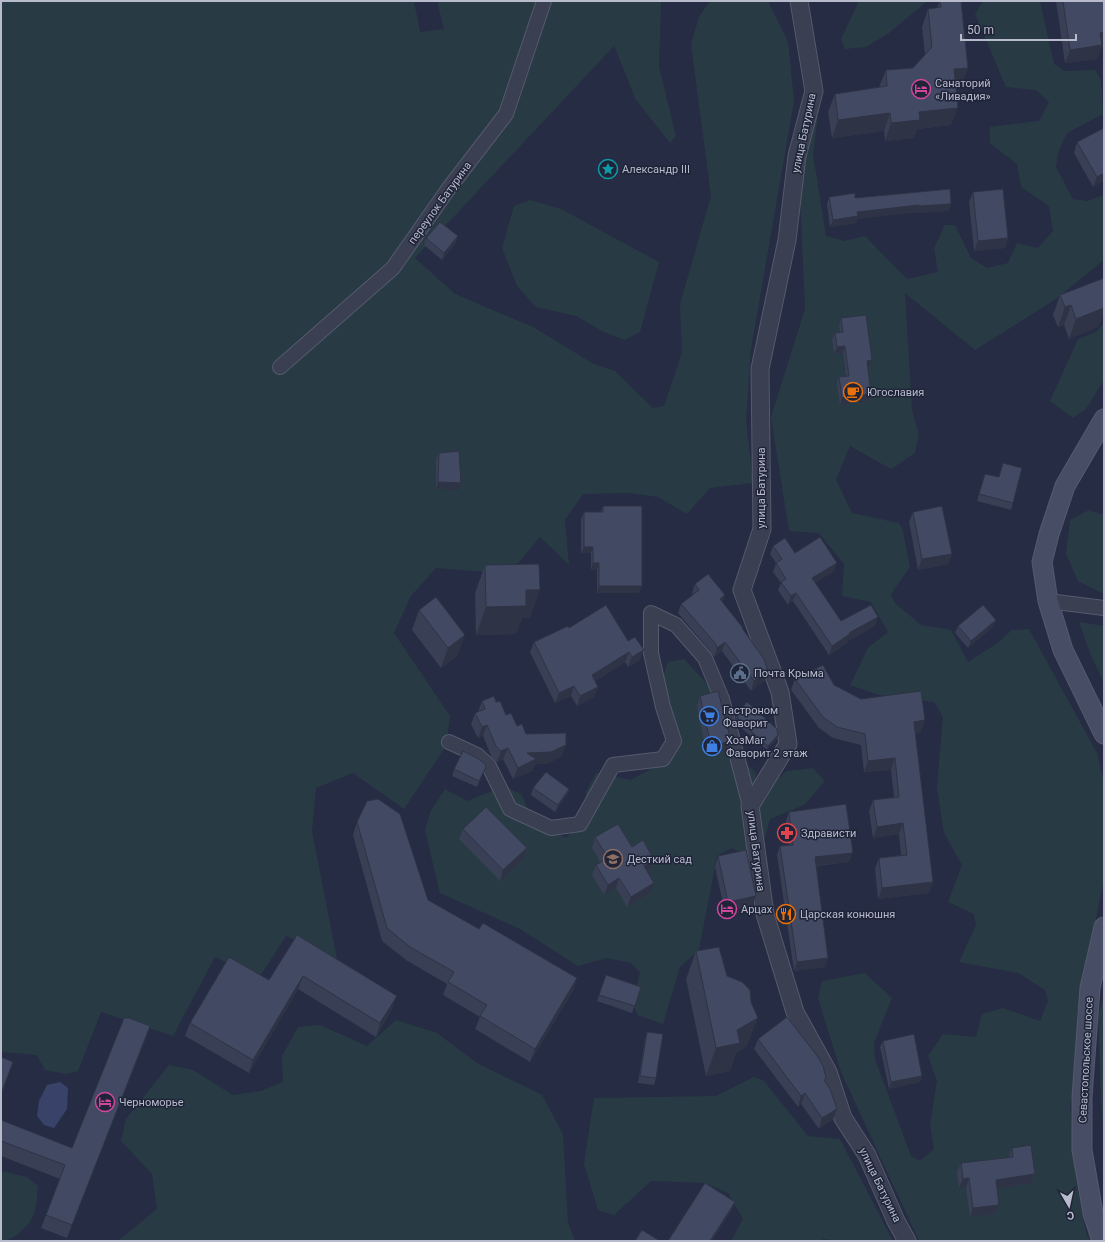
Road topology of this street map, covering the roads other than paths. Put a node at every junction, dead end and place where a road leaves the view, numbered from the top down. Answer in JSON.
{"nodes":[{"id":1,"x":544,"y":1,"type":"edge"},
{"id":2,"x":799,"y":1,"type":"edge"},
{"id":3,"x":280,"y":368,"type":"dead end"},
{"id":4,"x":1104,"y":419,"type":"edge"},
{"id":5,"x":1053,"y":602,"type":"junction"},
{"id":6,"x":1104,"y":608,"type":"edge"},
{"id":7,"x":1104,"y":716,"type":"edge"},
{"id":8,"x":1104,"y":734,"type":"edge"},
{"id":9,"x":449,"y":742,"type":"dead end"},
{"id":10,"x":750,"y":806,"type":"junction"},
{"id":11,"x":1104,"y":927,"type":"edge"},
{"id":12,"x":1104,"y":965,"type":"edge"},
{"id":13,"x":1104,"y":1214,"type":"edge"},
{"id":14,"x":907,"y":1241,"type":"edge"},
{"id":15,"x":1102,"y":1241,"type":"edge"}],
"edges":[{"from":1,"to":3,"type":"street","name":"переулок Батурина"},
{"from":2,"to":10,"type":"street","name":"улица Батурина"},
{"from":4,"to":5,"type":"main road"},
{"from":5,"to":6,"type":"street"},
{"from":5,"to":7,"type":"main road"},
{"from":5,"to":8,"type":"main road"},
{"from":9,"to":10,"type":"street"},
{"from":10,"to":14,"type":"street","name":"улица Батурина"},
{"from":11,"to":15,"type":"main road","name":"Севастопольское шоссе"},
{"from":12,"to":13,"type":"main road"}]}
